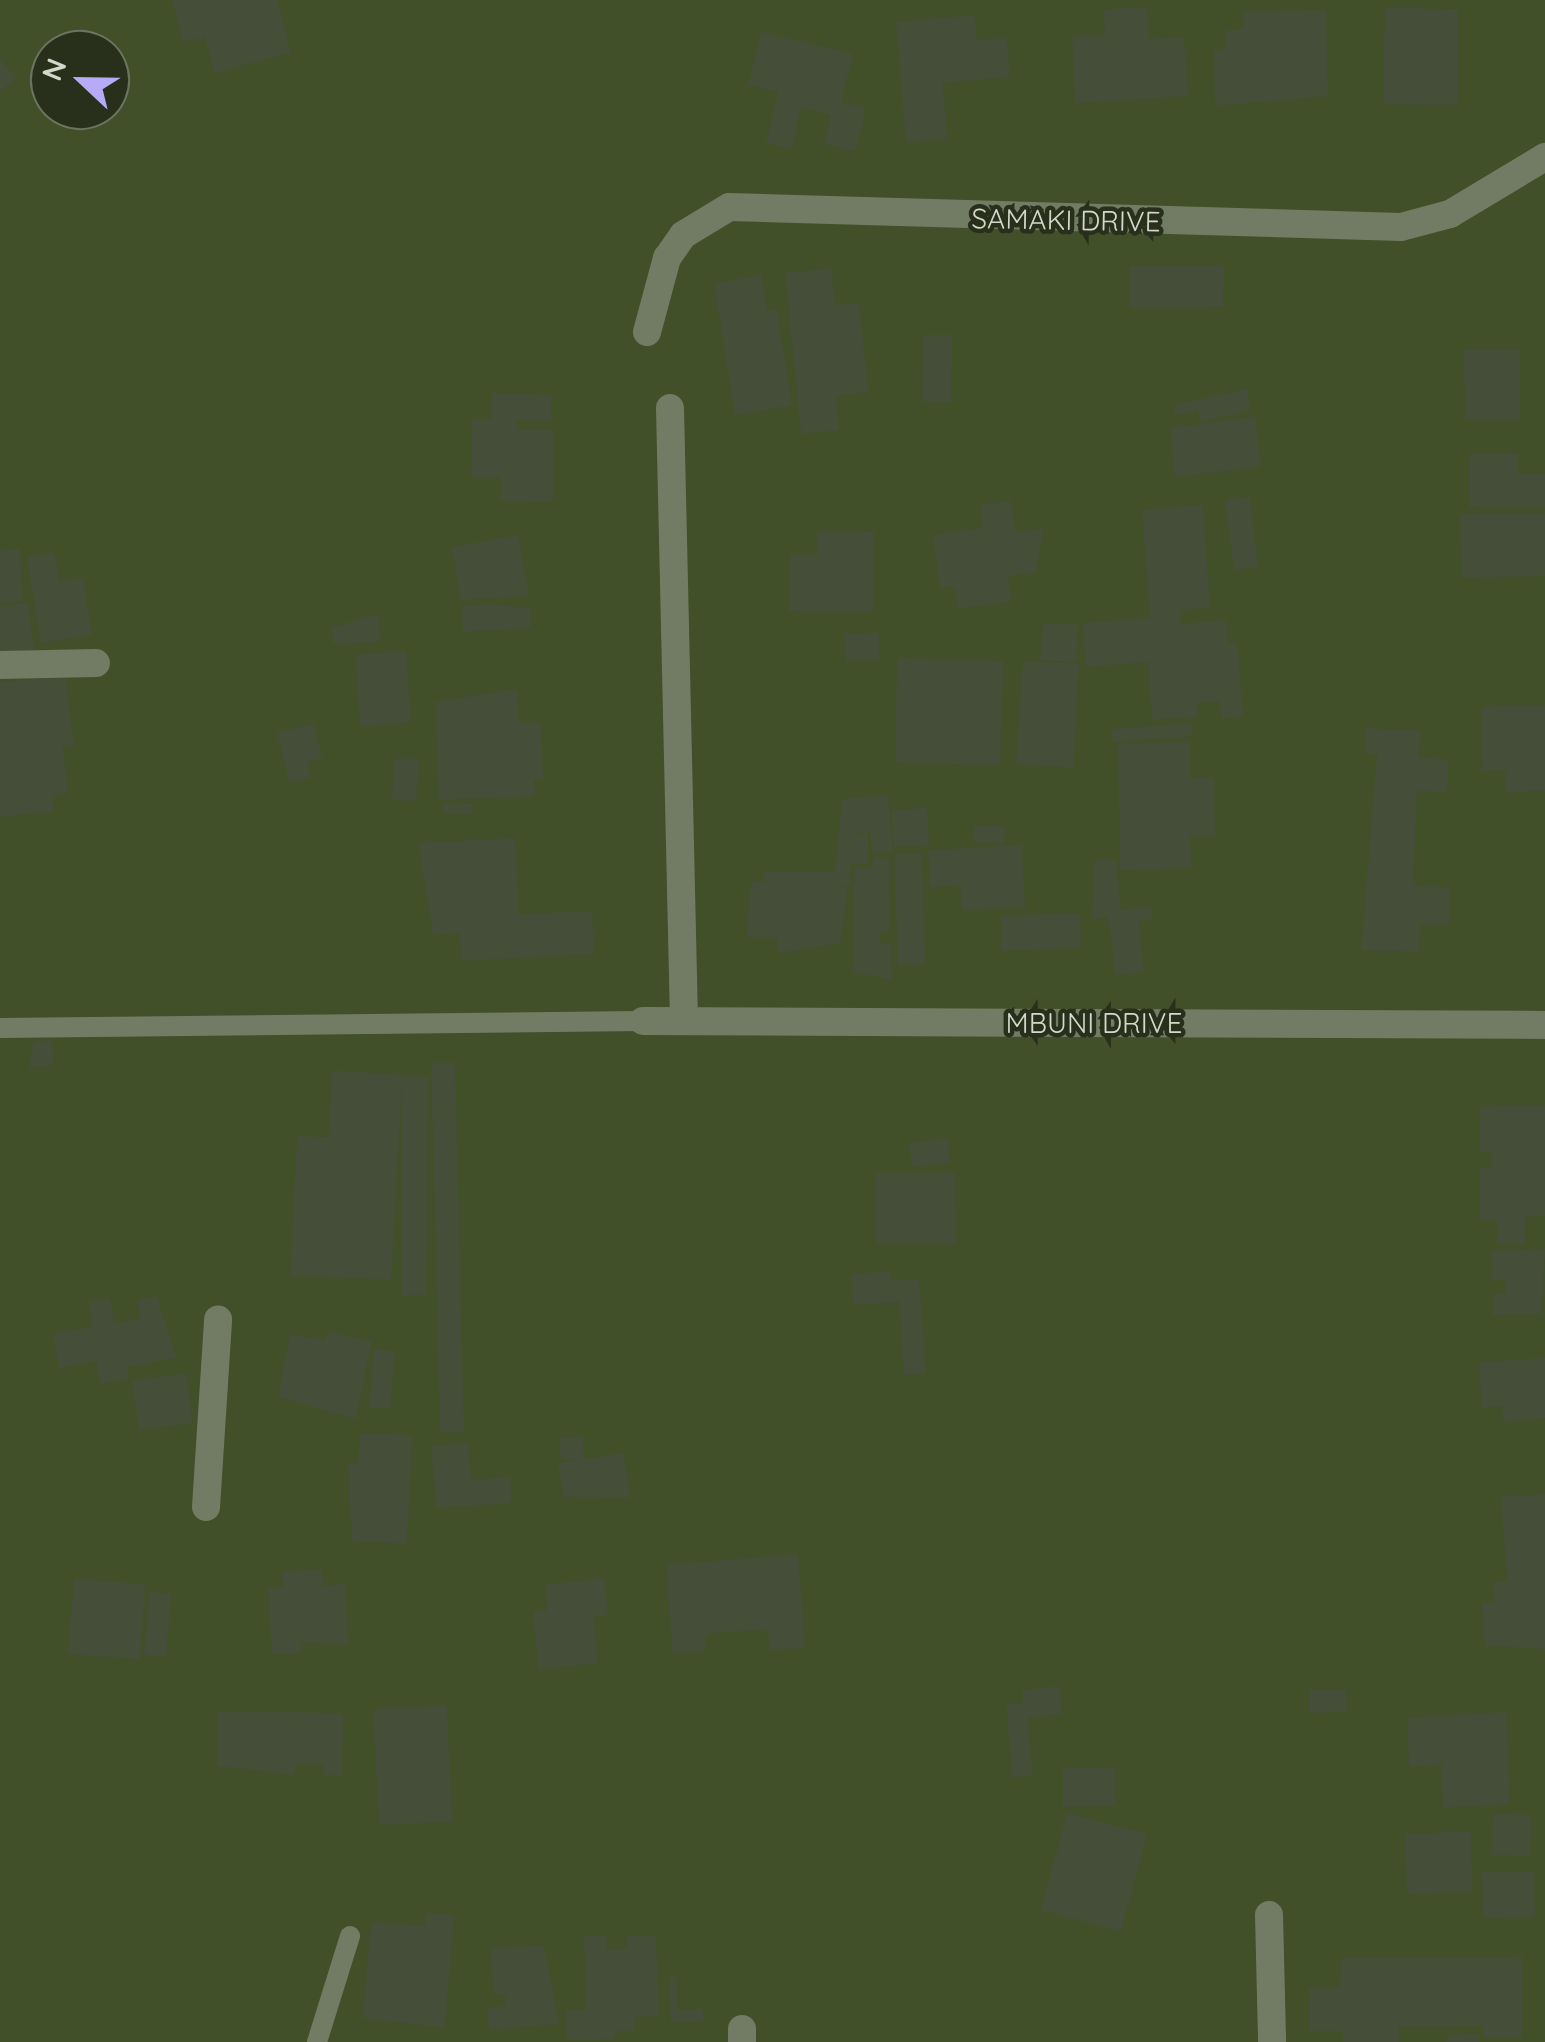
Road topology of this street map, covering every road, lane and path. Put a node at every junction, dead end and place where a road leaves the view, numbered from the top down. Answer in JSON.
{"nodes":[{"id":1,"x":1545,"y":158,"type":"edge"},
{"id":2,"x":648,"y":332,"type":"dead end"},
{"id":3,"x":670,"y":408,"type":"dead end"},
{"id":4,"x":96,"y":663,"type":"dead end"},
{"id":5,"x":0,"y":666,"type":"edge"},
{"id":6,"x":643,"y":1021,"type":"joint"},
{"id":7,"x":684,"y":1021,"type":"junction"},
{"id":8,"x":1545,"y":1025,"type":"edge"},
{"id":9,"x":0,"y":1028,"type":"edge"},
{"id":10,"x":218,"y":1319,"type":"dead end"},
{"id":11,"x":206,"y":1507,"type":"dead end"},
{"id":12,"x":1268,"y":1915,"type":"dead end"},
{"id":13,"x":350,"y":1936,"type":"dead end"},
{"id":14,"x":317,"y":2042,"type":"edge"},
{"id":15,"x":1272,"y":2042,"type":"edge"}],
"edges":[{"from":1,"to":2,"type":"street","name":"SAMAKI DRIVE"},
{"from":3,"to":7,"type":"street"},
{"from":4,"to":5,"type":"street"},
{"from":6,"to":7,"type":"street","name":"MBUNI DRIVE"},
{"from":6,"to":9,"type":"lane"},
{"from":7,"to":8,"type":"street","name":"MBUNI DRIVE"},
{"from":10,"to":11,"type":"street"},
{"from":12,"to":15,"type":"street"},
{"from":13,"to":14,"type":"lane"}]}
